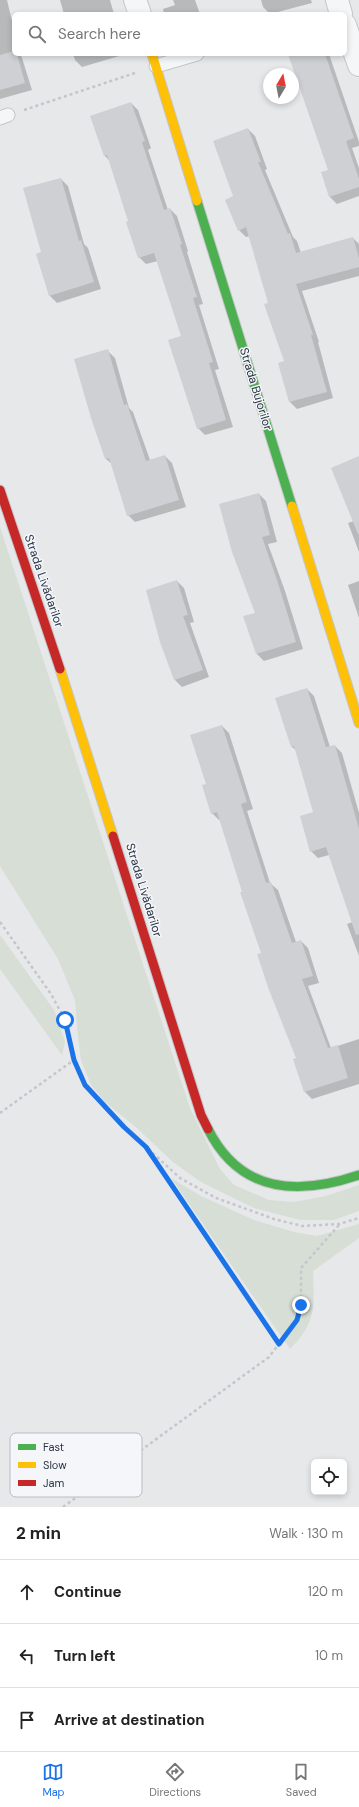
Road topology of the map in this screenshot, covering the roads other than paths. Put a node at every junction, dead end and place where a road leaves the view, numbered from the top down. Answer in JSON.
{"nodes":[{"id":1,"x":135,"y":0,"type":"edge"},
{"id":2,"x":337,"y":0,"type":"edge"},
{"id":3,"x":139,"y":12,"type":"edge"},
{"id":4,"x":340,"y":12,"type":"edge"},
{"id":5,"x":347,"y":30,"type":"edge"},
{"id":6,"x":183,"y":56,"type":"edge"},
{"id":7,"x":154,"y":60,"type":"edge"},
{"id":8,"x":359,"y":65,"type":"edge"},
{"id":9,"x":0,"y":490,"type":"edge"},
{"id":10,"x":359,"y":723,"type":"edge"},
{"id":11,"x":359,"y":1175,"type":"edge"}],
"edges":[{"from":1,"to":3,"type":"street"},
{"from":2,"to":4,"type":"street"},
{"from":5,"to":8,"type":"street"},
{"from":6,"to":7,"type":"lane"},
{"from":7,"to":10,"type":"street","name":"Strada Bujorilor"},
{"from":9,"to":11,"type":"street","name":"Strada Livădarilor"}]}
